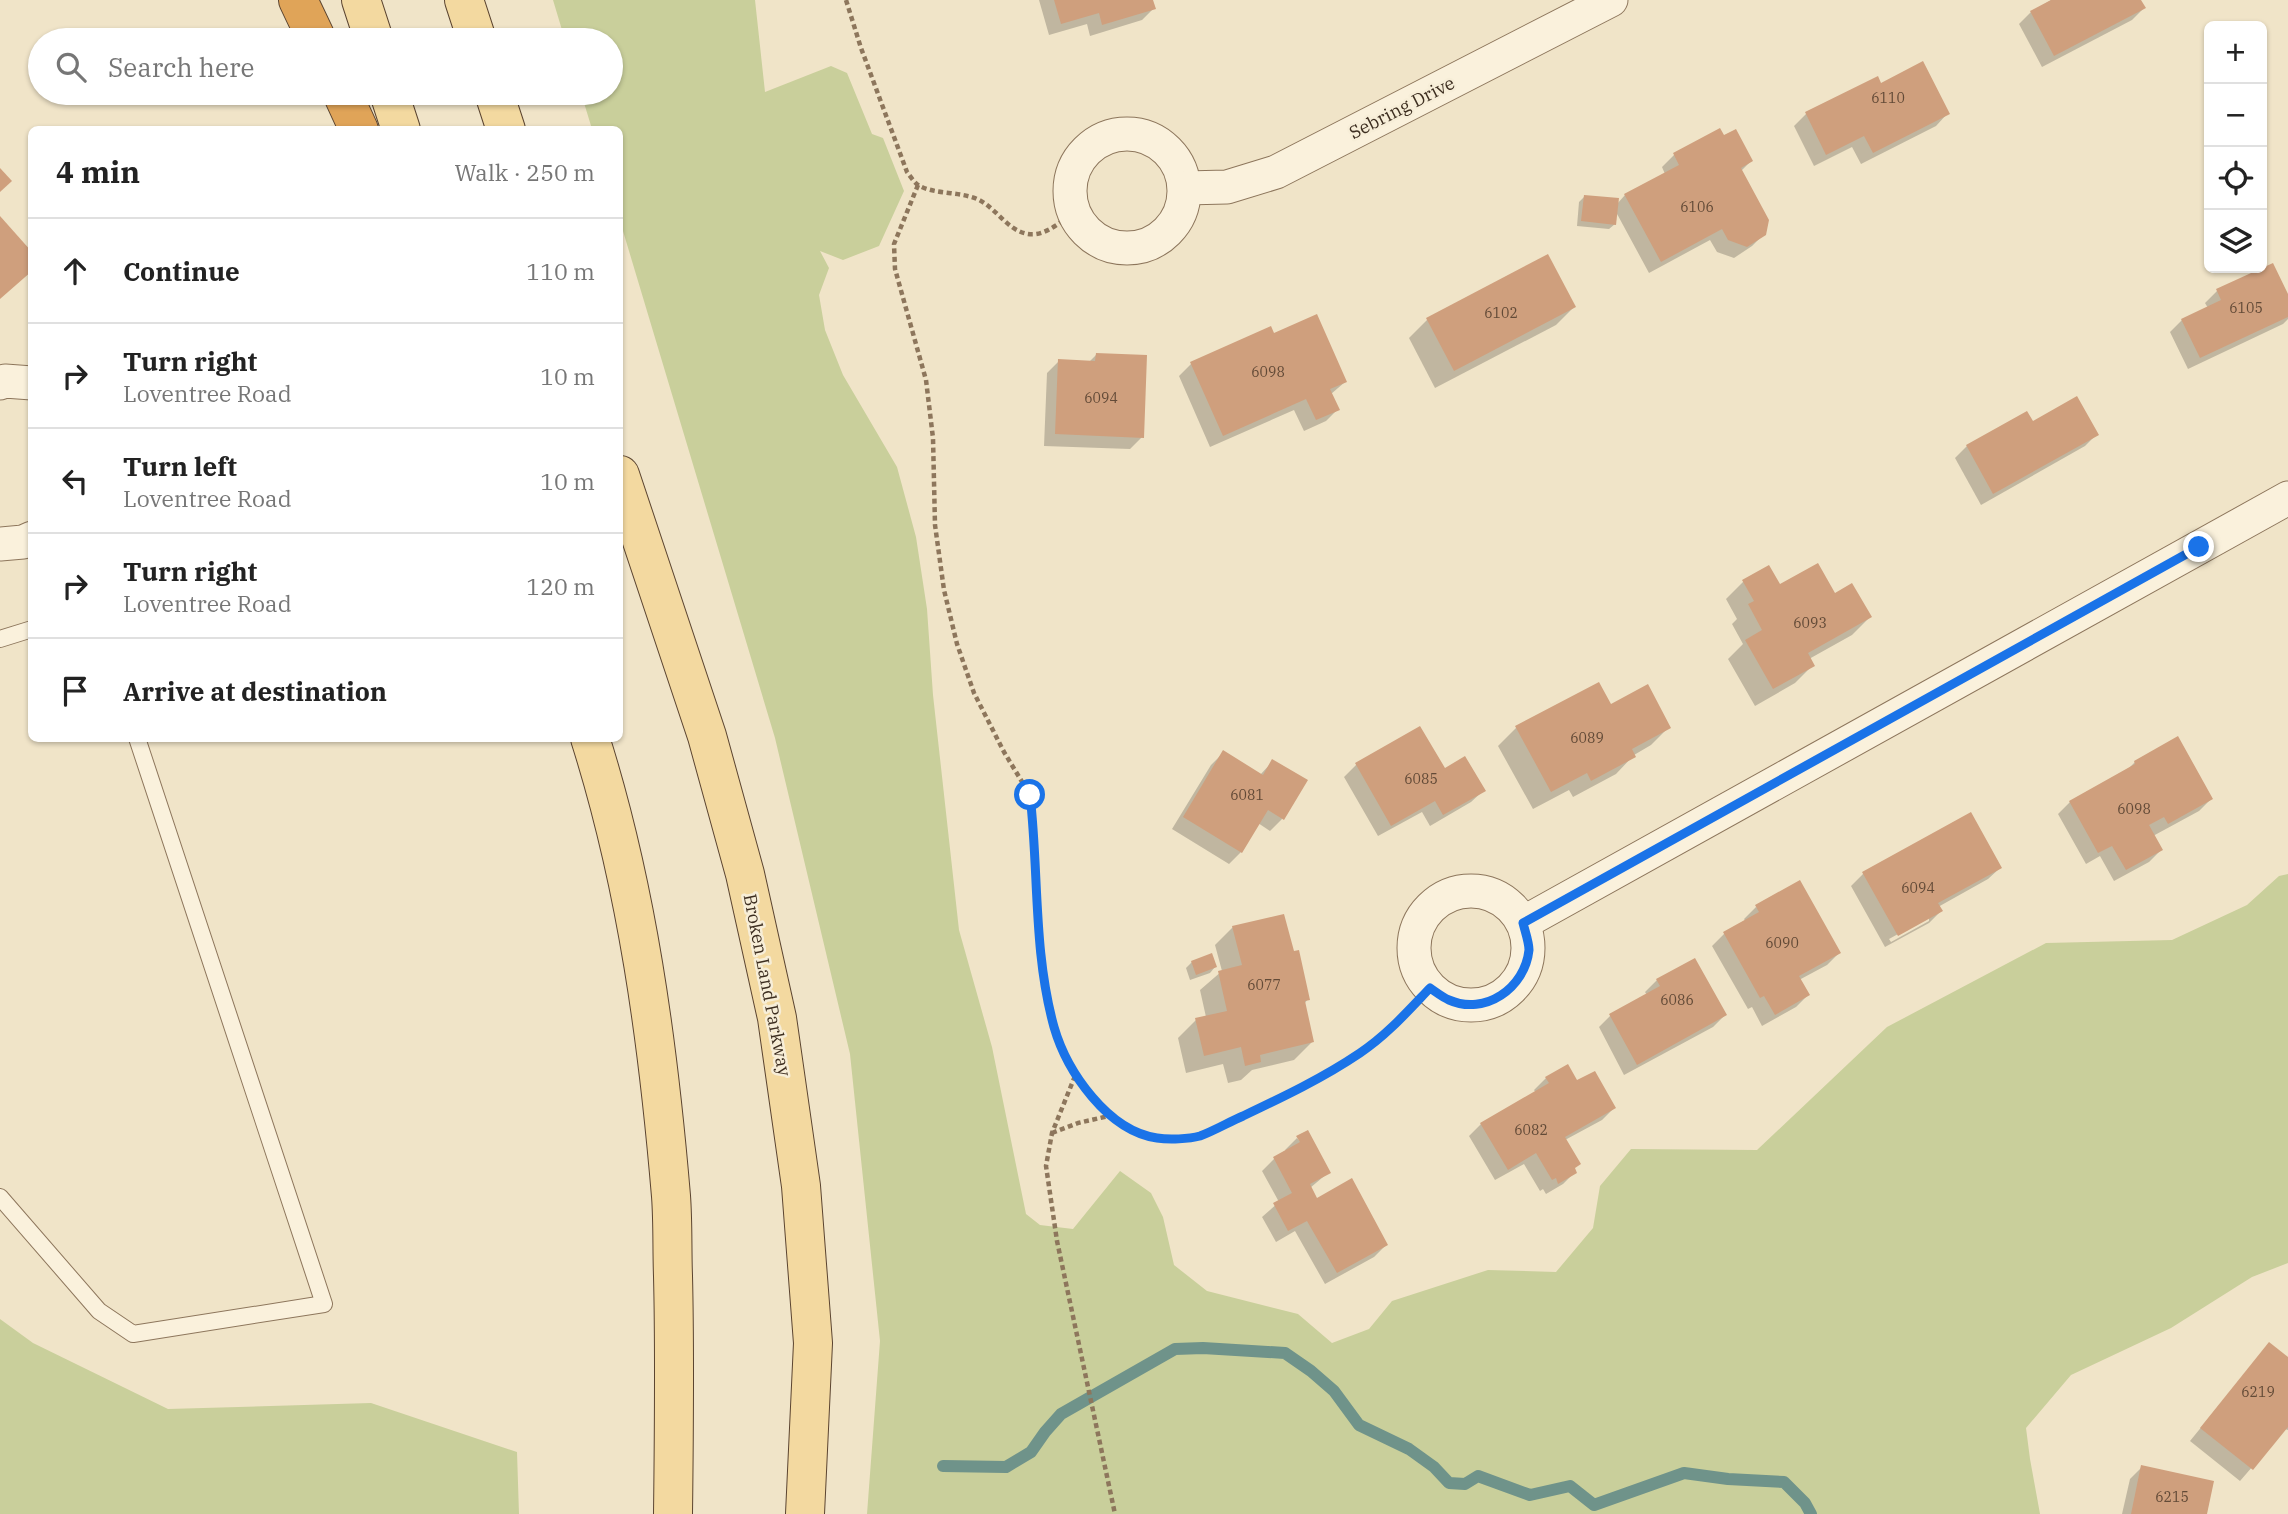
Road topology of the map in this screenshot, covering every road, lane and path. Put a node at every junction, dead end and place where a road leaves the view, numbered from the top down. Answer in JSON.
{"nodes":[{"id":1,"x":298,"y":0,"type":"edge"},
{"id":2,"x":361,"y":0,"type":"edge"},
{"id":3,"x":464,"y":0,"type":"edge"},
{"id":4,"x":846,"y":0,"type":"edge"},
{"id":5,"x":1611,"y":0,"type":"edge"},
{"id":6,"x":311,"y":28,"type":"edge"},
{"id":7,"x":369,"y":28,"type":"edge"},
{"id":8,"x":473,"y":28,"type":"edge"},
{"id":9,"x":348,"y":105,"type":"edge"},
{"id":10,"x":393,"y":105,"type":"edge"},
{"id":11,"x":498,"y":105,"type":"edge"},
{"id":12,"x":357,"y":126,"type":"edge"},
{"id":13,"x":400,"y":126,"type":"edge"},
{"id":14,"x":505,"y":126,"type":"edge"},
{"id":15,"x":918,"y":185,"type":"junction"},
{"id":16,"x":1185,"y":188,"type":"junction"},
{"id":17,"x":1074,"y":213,"type":"junction"},
{"id":18,"x":0,"y":383,"type":"edge"},
{"id":19,"x":28,"y":383,"type":"edge"},
{"id":20,"x":623,"y":484,"type":"edge"},
{"id":21,"x":2288,"y":498,"type":"edge"},
{"id":22,"x":28,"y":540,"type":"edge"},
{"id":23,"x":0,"y":544,"type":"edge"},
{"id":24,"x":28,"y":630,"type":"edge"},
{"id":25,"x":0,"y":639,"type":"edge"},
{"id":26,"x":138,"y":742,"type":"edge"},
{"id":27,"x":591,"y":742,"type":"edge"},
{"id":28,"x":1523,"y":923,"type":"junction"},
{"id":29,"x":1430,"y":988,"type":"junction"},
{"id":30,"x":1076,"y":1075,"type":"junction"},
{"id":31,"x":1110,"y":1116,"type":"junction"},
{"id":32,"x":1052,"y":1133,"type":"junction"},
{"id":33,"x":0,"y":1197,"type":"edge"},
{"id":34,"x":673,"y":1514,"type":"edge"},
{"id":35,"x":805,"y":1514,"type":"edge"},
{"id":36,"x":1115,"y":1514,"type":"edge"}],
"edges":[{"from":1,"to":6,"type":"highway"},
{"from":2,"to":7,"type":"main road"},
{"from":3,"to":8,"type":"main road"},
{"from":4,"to":15,"type":"path"},
{"from":5,"to":16,"type":"street","name":"Sebring Drive"},
{"from":9,"to":12,"type":"highway"},
{"from":10,"to":13,"type":"main road"},
{"from":11,"to":14,"type":"main road"},
{"from":15,"to":17,"type":"path"},
{"from":15,"to":30,"type":"path"},
{"from":16,"to":17,"type":"street"},
{"from":16,"to":17,"type":"street"},
{"from":18,"to":19,"type":"street"},
{"from":20,"to":35,"type":"main road","name":"Broken Land Parkway"},
{"from":21,"to":28,"type":"street"},
{"from":22,"to":23,"type":"street"},
{"from":24,"to":25,"type":"lane"},
{"from":26,"to":33,"type":"lane"},
{"from":27,"to":34,"type":"main road"},
{"from":28,"to":29,"type":"street"},
{"from":28,"to":29,"type":"street"},
{"from":29,"to":31,"type":"path"},
{"from":30,"to":31,"type":"path"},
{"from":30,"to":32,"type":"path"},
{"from":31,"to":32,"type":"path"},
{"from":32,"to":36,"type":"path"}]}
